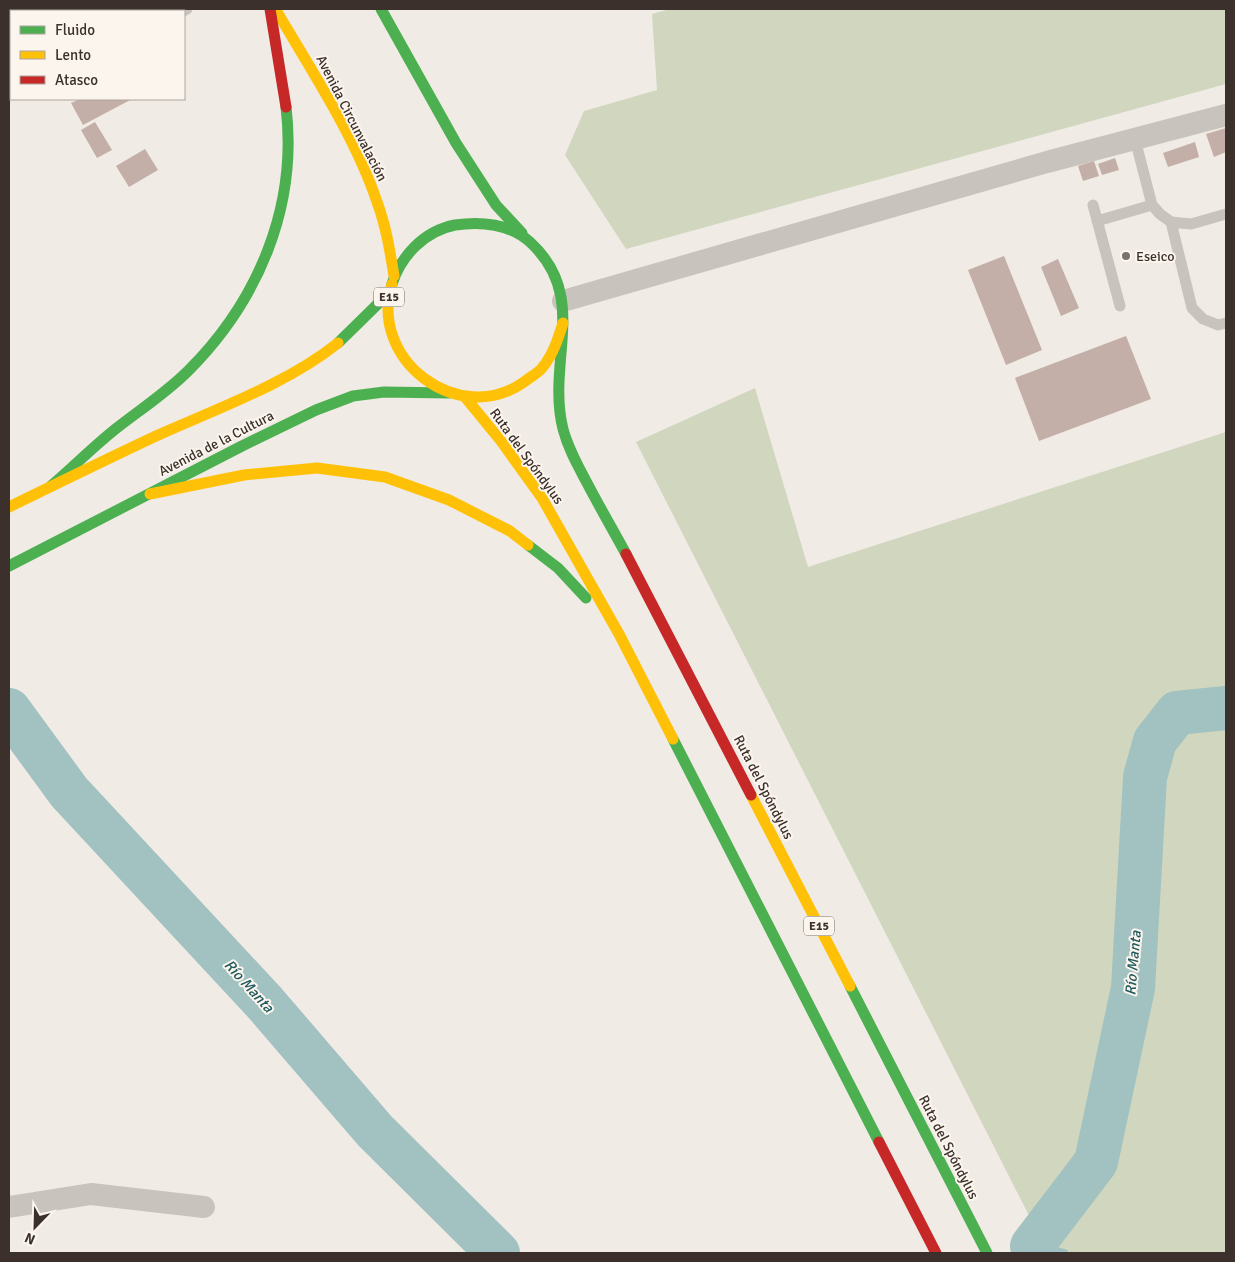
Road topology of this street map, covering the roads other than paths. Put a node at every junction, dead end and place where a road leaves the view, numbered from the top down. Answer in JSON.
{"nodes":[{"id":1,"x":270,"y":9,"type":"edge"},
{"id":2,"x":275,"y":9,"type":"edge"},
{"id":3,"x":381,"y":9,"type":"edge"},
{"id":4,"x":1226,"y":115,"type":"edge"},
{"id":5,"x":1135,"y":139,"type":"junction"},
{"id":6,"x":1093,"y":205,"type":"dead end"},
{"id":7,"x":1152,"y":205,"type":"junction"},
{"id":8,"x":1226,"y":214,"type":"edge"},
{"id":9,"x":1097,"y":221,"type":"junction"},
{"id":10,"x":1171,"y":222,"type":"junction"},
{"id":11,"x":526,"y":238,"type":"junction"},
{"id":12,"x":394,"y":276,"type":"junction"},
{"id":13,"x":389,"y":293,"type":"junction"},
{"id":14,"x":1120,"y":306,"type":"dead end"},
{"id":15,"x":563,"y":312,"type":"junction"},
{"id":16,"x":1226,"y":323,"type":"edge"},
{"id":17,"x":449,"y":394,"type":"junction"},
{"id":18,"x":465,"y":397,"type":"junction"},
{"id":19,"x":51,"y":486,"type":"junction"},
{"id":20,"x":150,"y":494,"type":"junction"},
{"id":21,"x":9,"y":507,"type":"edge"},
{"id":22,"x":9,"y":566,"type":"edge"},
{"id":23,"x":619,"y":634,"type":"junction"},
{"id":24,"x":9,"y":1207,"type":"edge"},
{"id":25,"x":204,"y":1207,"type":"dead end"},
{"id":26,"x":936,"y":1253,"type":"edge"},
{"id":27,"x":987,"y":1253,"type":"edge"}],
"edges":[{"from":1,"to":19,"type":"main road"},
{"from":2,"to":12,"type":"main road","name":"Avenida Circunvalación","number":"E15"},
{"from":3,"to":11,"type":"main road","number":"E15"},
{"from":4,"to":5,"type":"street"},
{"from":5,"to":7,"type":"lane"},
{"from":5,"to":15,"type":"street"},
{"from":6,"to":9,"type":"lane"},
{"from":7,"to":9,"type":"lane"},
{"from":7,"to":10,"type":"lane"},
{"from":8,"to":10,"type":"lane"},
{"from":9,"to":14,"type":"lane"},
{"from":10,"to":16,"type":"lane"},
{"from":11,"to":12,"type":"main road","number":"E15"},
{"from":11,"to":15,"type":"main road","number":"E15"},
{"from":12,"to":13,"type":"main road","number":"E15"},
{"from":13,"to":17,"type":"main road","number":"E15"},
{"from":13,"to":19,"type":"main road","name":"Avenida de la Cultura"},
{"from":15,"to":18,"type":"main road","number":"E15"},
{"from":15,"to":27,"type":"main road","name":"Ruta del Spóndylus","number":"E15"},
{"from":17,"to":18,"type":"main road","number":"E15"},
{"from":17,"to":20,"type":"main road","name":"Avenida de la Cultura"},
{"from":18,"to":23,"type":"main road","name":"Ruta del Spóndylus"},
{"from":19,"to":21,"type":"main road","name":"Avenida de la Cultura"},
{"from":20,"to":22,"type":"main road","name":"Avenida de la Cultura"},
{"from":20,"to":23,"type":"main road"},
{"from":23,"to":26,"type":"main road","name":"Ruta del Spóndylus"},
{"from":24,"to":25,"type":"street"}]}
